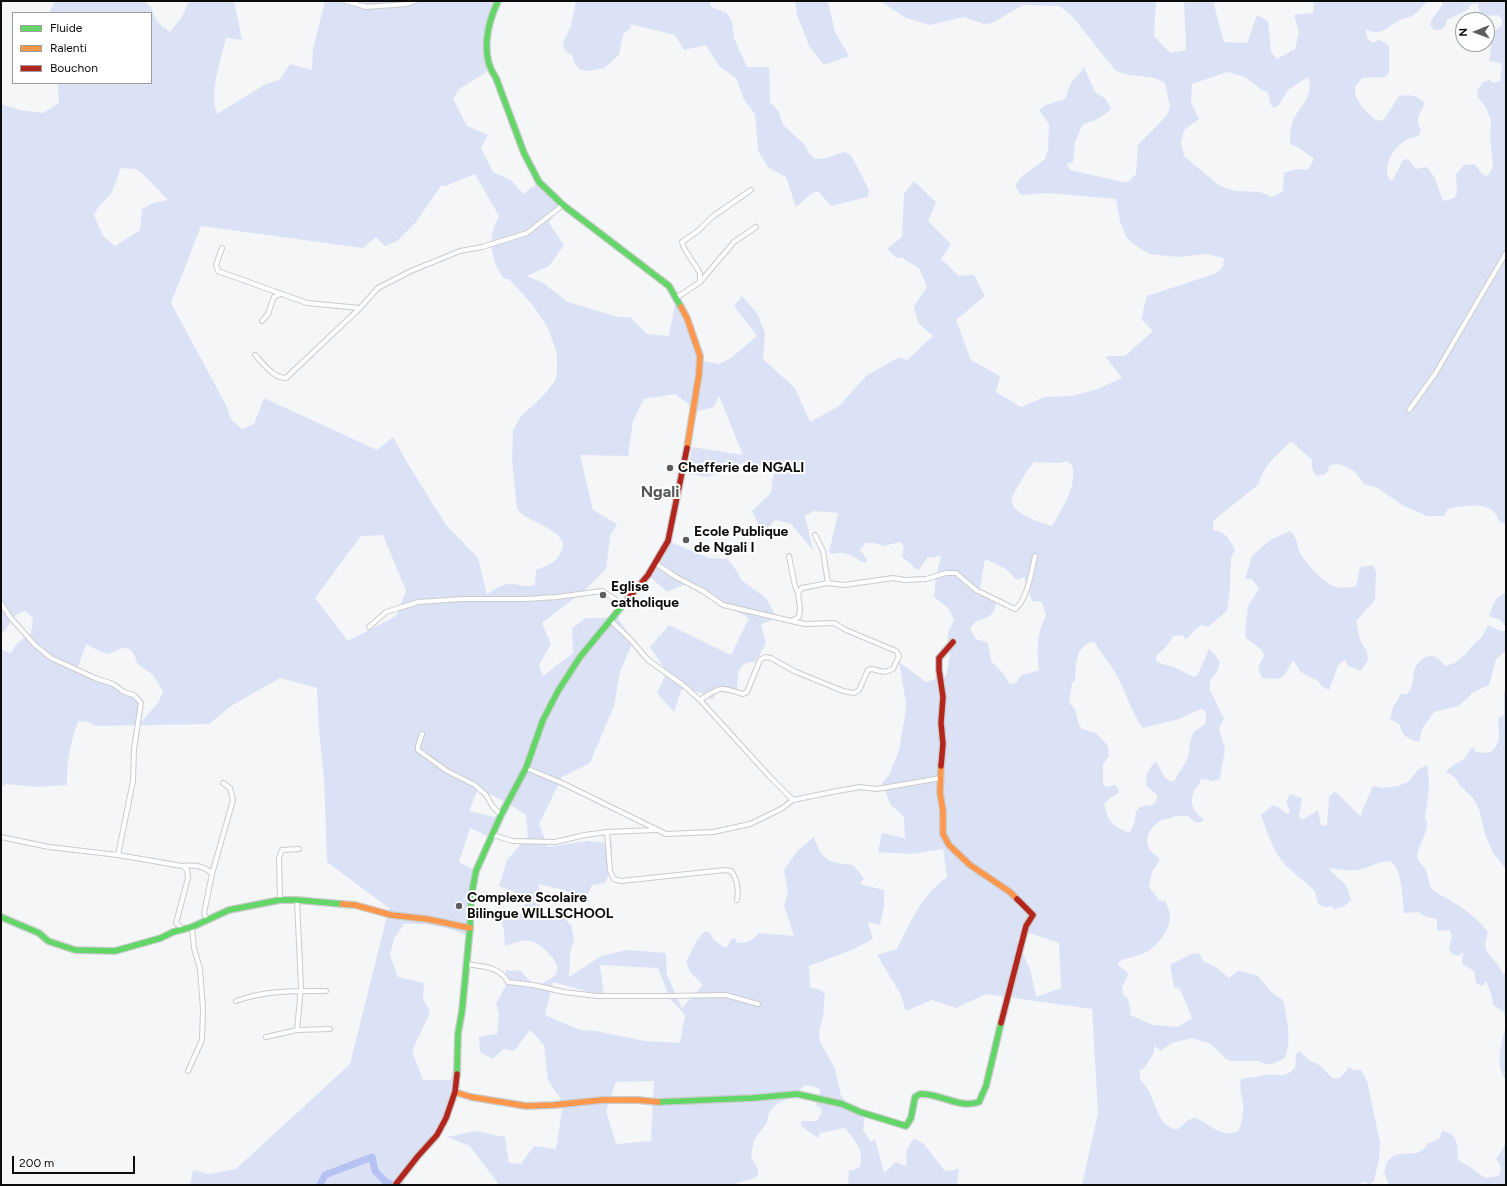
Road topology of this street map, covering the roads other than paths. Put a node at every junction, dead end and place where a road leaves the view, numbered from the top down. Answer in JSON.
{"nodes":[{"id":1,"x":346,"y":1,"type":"edge"},
{"id":2,"x":415,"y":1,"type":"edge"},
{"id":3,"x":497,"y":1,"type":"edge"},
{"id":4,"x":751,"y":190,"type":"dead end"},
{"id":5,"x":563,"y":205,"type":"junction"},
{"id":6,"x":756,"y":227,"type":"dead end"},
{"id":7,"x":222,"y":248,"type":"dead end"},
{"id":8,"x":1506,"y":253,"type":"edge"},
{"id":9,"x":700,"y":282,"type":"junction"},
{"id":10,"x":280,"y":294,"type":"junction"},
{"id":11,"x":676,"y":298,"type":"junction"},
{"id":12,"x":360,"y":308,"type":"junction"},
{"id":13,"x":262,"y":321,"type":"dead end"},
{"id":14,"x":255,"y":355,"type":"dead end"},
{"id":15,"x":1409,"y":410,"type":"dead end"},
{"id":16,"x":815,"y":535,"type":"dead end"},
{"id":17,"x":789,"y":556,"type":"dead end"},
{"id":18,"x":1035,"y":556,"type":"dead end"},
{"id":19,"x":655,"y":563,"type":"junction"},
{"id":20,"x":828,"y":583,"type":"junction"},
{"id":21,"x":798,"y":593,"type":"junction"},
{"id":22,"x":1,"y":603,"type":"edge"},
{"id":23,"x":620,"y":610,"type":"junction"},
{"id":24,"x":610,"y":620,"type":"junction"},
{"id":25,"x":791,"y":621,"type":"junction"},
{"id":26,"x":368,"y":627,"type":"dead end"},
{"id":27,"x":953,"y":642,"type":"dead end"},
{"id":28,"x":700,"y":700,"type":"junction"},
{"id":29,"x":422,"y":734,"type":"dead end"},
{"id":30,"x":526,"y":768,"type":"junction"},
{"id":31,"x":941,"y":778,"type":"junction"},
{"id":32,"x":223,"y":783,"type":"dead end"},
{"id":33,"x":793,"y":800,"type":"junction"},
{"id":34,"x":501,"y":815,"type":"junction"},
{"id":35,"x":657,"y":830,"type":"junction"},
{"id":36,"x":607,"y":832,"type":"junction"},
{"id":37,"x":493,"y":835,"type":"junction"},
{"id":38,"x":1,"y":837,"type":"edge"},
{"id":39,"x":299,"y":849,"type":"dead end"},
{"id":40,"x":118,"y":855,"type":"junction"},
{"id":41,"x":182,"y":866,"type":"junction"},
{"id":42,"x":212,"y":874,"type":"junction"},
{"id":43,"x":280,"y":900,"type":"junction"},
{"id":44,"x":297,"y":900,"type":"junction"},
{"id":45,"x":737,"y":900,"type":"dead end"},
{"id":46,"x":1,"y":916,"type":"edge"},
{"id":47,"x":207,"y":920,"type":"junction"},
{"id":48,"x":192,"y":927,"type":"junction"},
{"id":49,"x":470,"y":928,"type":"junction"},
{"id":50,"x":183,"y":929,"type":"junction"},
{"id":51,"x":466,"y":964,"type":"junction"},
{"id":52,"x":301,"y":991,"type":"junction"},
{"id":53,"x":326,"y":991,"type":"dead end"},
{"id":54,"x":236,"y":1001,"type":"dead end"},
{"id":55,"x":758,"y":1004,"type":"dead end"},
{"id":56,"x":330,"y":1029,"type":"dead end"},
{"id":57,"x":298,"y":1030,"type":"junction"},
{"id":58,"x":266,"y":1037,"type":"dead end"},
{"id":59,"x":188,"y":1071,"type":"dead end"},
{"id":60,"x":455,"y":1092,"type":"junction"},
{"id":61,"x":396,"y":1184,"type":"edge"}],
"edges":[{"from":1,"to":2,"type":"street"},
{"from":3,"to":5,"type":"street"},
{"from":4,"to":9,"type":"street"},
{"from":5,"to":11,"type":"street"},
{"from":5,"to":12,"type":"street"},
{"from":6,"to":9,"type":"street"},
{"from":7,"to":10,"type":"street"},
{"from":8,"to":15,"type":"street"},
{"from":9,"to":11,"type":"street"},
{"from":10,"to":12,"type":"street"},
{"from":10,"to":13,"type":"street"},
{"from":11,"to":19,"type":"street"},
{"from":12,"to":14,"type":"street"},
{"from":16,"to":20,"type":"street"},
{"from":17,"to":21,"type":"street"},
{"from":18,"to":20,"type":"street"},
{"from":19,"to":23,"type":"street"},
{"from":19,"to":25,"type":"street"},
{"from":20,"to":21,"type":"street"},
{"from":21,"to":25,"type":"street"},
{"from":22,"to":40,"type":"street"},
{"from":23,"to":24,"type":"street"},
{"from":23,"to":26,"type":"street"},
{"from":24,"to":28,"type":"street"},
{"from":24,"to":30,"type":"street"},
{"from":25,"to":28,"type":"street"},
{"from":27,"to":31,"type":"street"},
{"from":28,"to":33,"type":"street"},
{"from":29,"to":34,"type":"street"},
{"from":30,"to":34,"type":"street"},
{"from":30,"to":35,"type":"street"},
{"from":31,"to":33,"type":"street"},
{"from":31,"to":60,"type":"street"},
{"from":32,"to":42,"type":"street"},
{"from":33,"to":35,"type":"street"},
{"from":34,"to":37,"type":"street"},
{"from":35,"to":36,"type":"street"},
{"from":36,"to":37,"type":"street"},
{"from":36,"to":45,"type":"street"},
{"from":37,"to":49,"type":"street"},
{"from":38,"to":40,"type":"street"},
{"from":39,"to":43,"type":"street"},
{"from":40,"to":41,"type":"street"},
{"from":41,"to":42,"type":"street"},
{"from":41,"to":50,"type":"street"},
{"from":42,"to":47,"type":"street"},
{"from":43,"to":44,"type":"street"},
{"from":43,"to":47,"type":"street"},
{"from":44,"to":49,"type":"street"},
{"from":44,"to":52,"type":"street"},
{"from":46,"to":50,"type":"street"},
{"from":47,"to":48,"type":"street"},
{"from":48,"to":50,"type":"street"},
{"from":48,"to":59,"type":"street"},
{"from":49,"to":51,"type":"street"},
{"from":51,"to":55,"type":"street"},
{"from":51,"to":60,"type":"street"},
{"from":52,"to":53,"type":"street"},
{"from":52,"to":54,"type":"street"},
{"from":52,"to":57,"type":"street"},
{"from":56,"to":57,"type":"street"},
{"from":57,"to":58,"type":"street"},
{"from":60,"to":61,"type":"street"}]}
